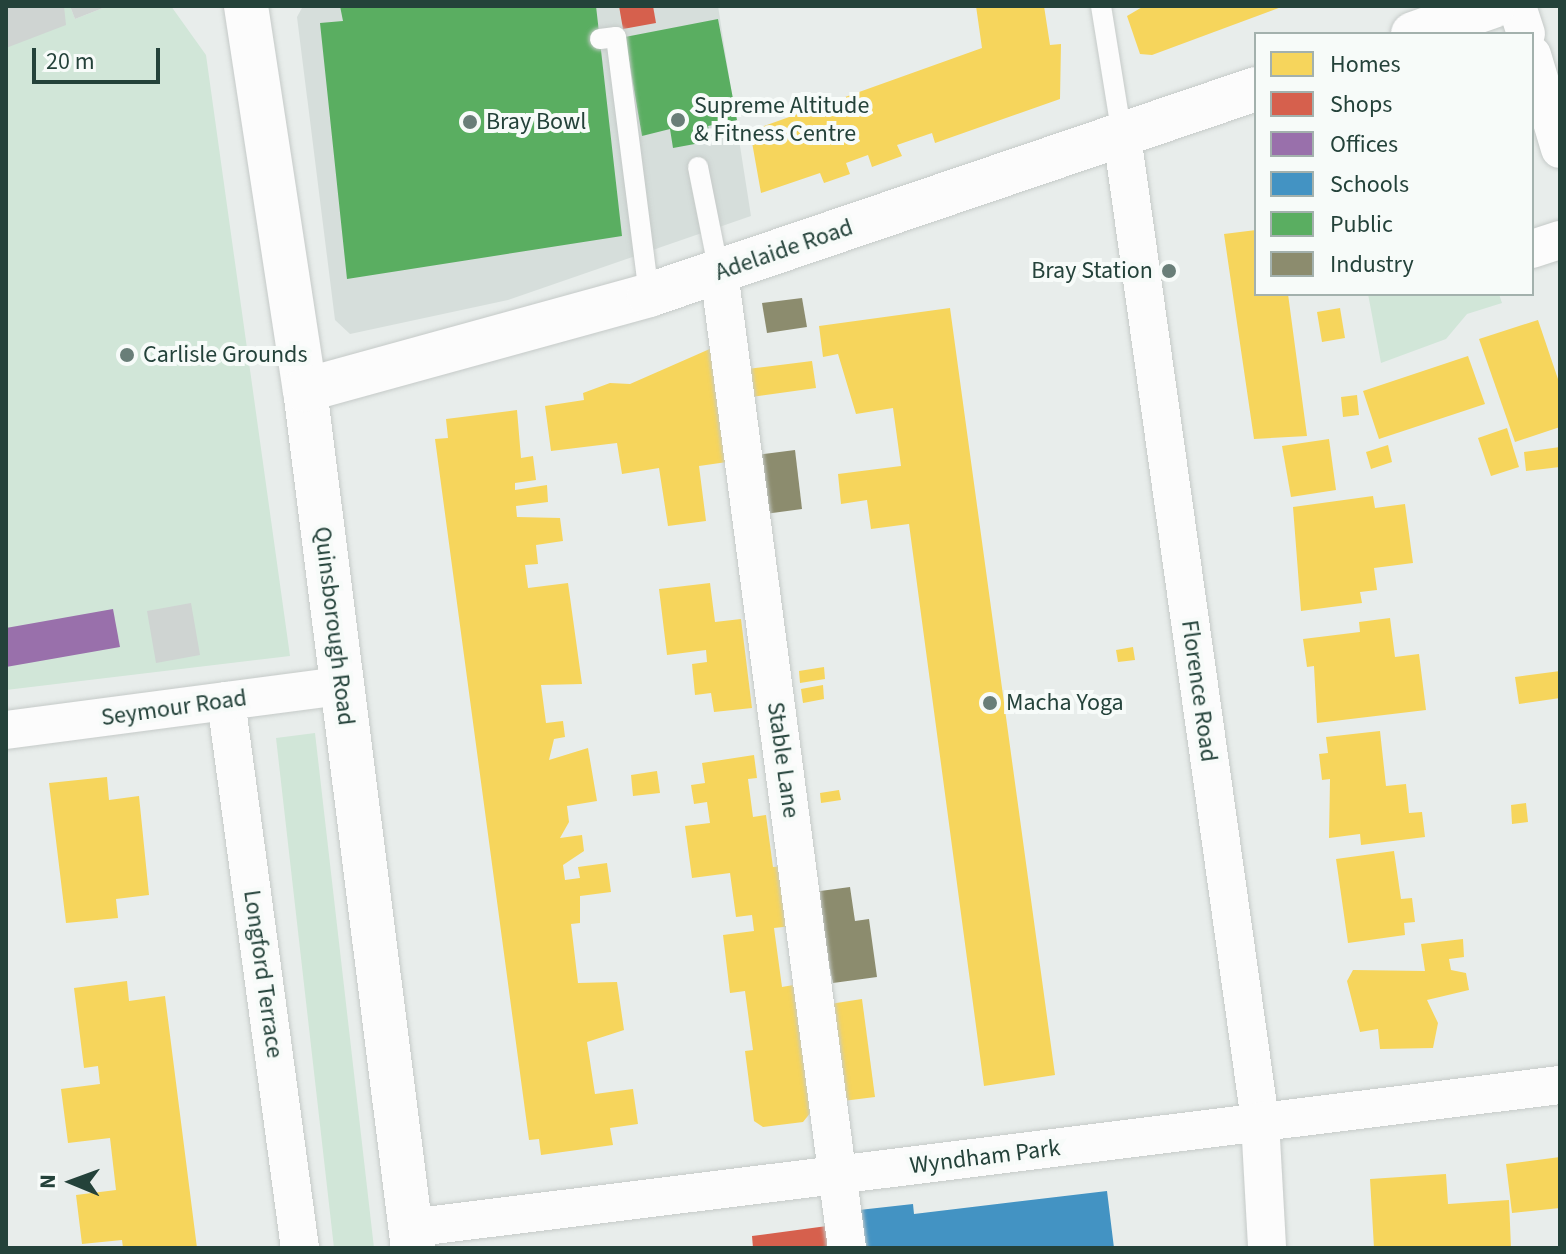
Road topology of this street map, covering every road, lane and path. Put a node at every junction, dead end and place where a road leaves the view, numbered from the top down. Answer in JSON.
{"nodes":[{"id":1,"x":246,"y":6,"type":"edge"},
{"id":2,"x":1101,"y":6,"type":"edge"},
{"id":3,"x":1493,"y":6,"type":"edge"},
{"id":4,"x":1517,"y":6,"type":"edge"},
{"id":5,"x":1419,"y":32,"type":"edge"},
{"id":6,"x":1525,"y":32,"type":"edge"},
{"id":7,"x":600,"y":39,"type":"dead end"},
{"id":8,"x":1534,"y":62,"type":"edge"},
{"id":9,"x":1254,"y":90,"type":"edge"},
{"id":10,"x":1122,"y":136,"type":"junction"},
{"id":11,"x":1560,"y":149,"type":"edge"},
{"id":12,"x":698,"y":167,"type":"dead end"},
{"id":13,"x":1560,"y":240,"type":"edge"},
{"id":14,"x":1534,"y":248,"type":"edge"},
{"id":15,"x":719,"y":272,"type":"junction"},
{"id":16,"x":649,"y":295,"type":"junction"},
{"id":17,"x":305,"y":390,"type":"junction"},
{"id":18,"x":341,"y":686,"type":"junction"},
{"id":19,"x":226,"y":701,"type":"junction"},
{"id":20,"x":6,"y":730,"type":"edge"},
{"id":21,"x":1560,"y":1085,"type":"edge"},
{"id":22,"x":1260,"y":1121,"type":"junction"},
{"id":23,"x":838,"y":1175,"type":"junction"},
{"id":24,"x":412,"y":1238,"type":"edge"},
{"id":25,"x":300,"y":1248,"type":"edge"},
{"id":26,"x":847,"y":1248,"type":"edge"},
{"id":27,"x":1267,"y":1248,"type":"edge"}],
"edges":[{"from":1,"to":17,"type":"main road","name":"Quinsborough Road"},
{"from":2,"to":10,"type":"lane"},
{"from":3,"to":5,"type":"main road"},
{"from":4,"to":6,"type":"street"},
{"from":7,"to":16,"type":"lane"},
{"from":8,"to":11,"type":"street"},
{"from":9,"to":10,"type":"main road","name":"Adelaide Road"},
{"from":10,"to":15,"type":"main road","name":"Adelaide Road"},
{"from":10,"to":22,"type":"street","name":"Florence Road"},
{"from":12,"to":15,"type":"lane"},
{"from":13,"to":14,"type":"street"},
{"from":15,"to":16,"type":"main road","name":"Adelaide Road"},
{"from":15,"to":23,"type":"street","name":"Stable Lane"},
{"from":16,"to":17,"type":"main road","name":"Adelaide Road"},
{"from":17,"to":18,"type":"main road","name":"Quinsborough Road"},
{"from":18,"to":19,"type":"street","name":"Seymour Road"},
{"from":18,"to":24,"type":"main road","name":"Quinsborough Road"},
{"from":19,"to":20,"type":"street","name":"Seymour Road"},
{"from":19,"to":25,"type":"street","name":"Longford Terrace"},
{"from":21,"to":22,"type":"street","name":"Wyndham Park"},
{"from":22,"to":23,"type":"street","name":"Wyndham Park"},
{"from":22,"to":27,"type":"street","name":"Florence Road"},
{"from":23,"to":24,"type":"street","name":"Wyndham Park"},
{"from":23,"to":26,"type":"street","name":"Stable Lane"}]}
